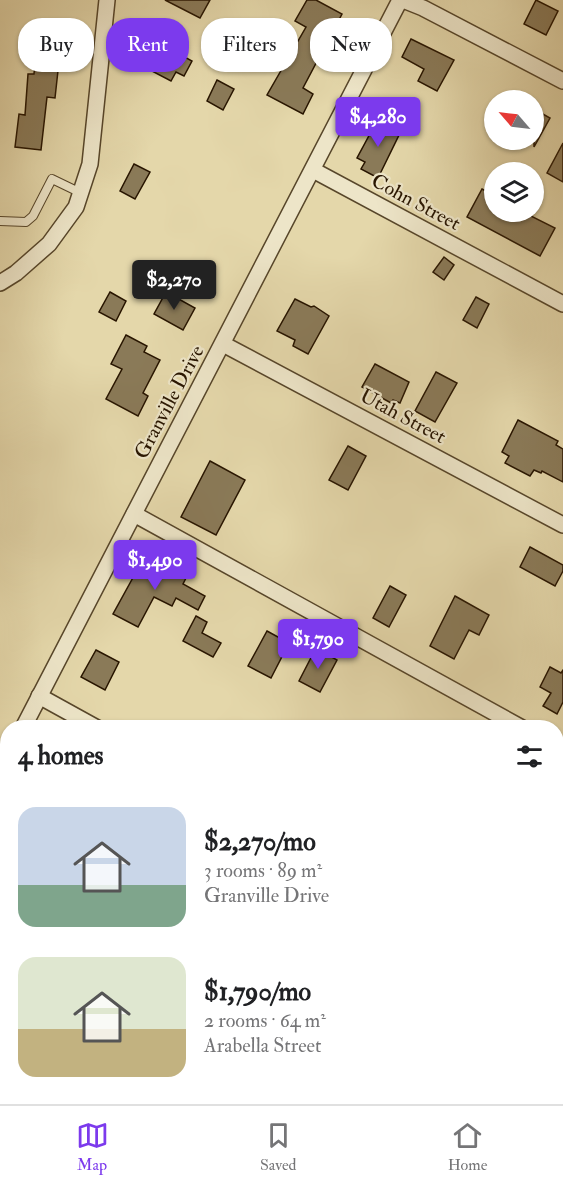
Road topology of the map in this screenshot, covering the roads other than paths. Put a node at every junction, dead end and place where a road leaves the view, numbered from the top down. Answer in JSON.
{"nodes":[{"id":1,"x":107,"y":0,"type":"edge"},
{"id":2,"x":402,"y":0,"type":"edge"},
{"id":3,"x":563,"y":81,"type":"edge"},
{"id":4,"x":313,"y":171,"type":"junction"},
{"id":5,"x":81,"y":193,"type":"junction"},
{"id":6,"x":0,"y":221,"type":"edge"},
{"id":7,"x":0,"y":283,"type":"edge"},
{"id":8,"x":563,"y":304,"type":"edge"},
{"id":9,"x":223,"y":344,"type":"junction"},
{"id":10,"x":134,"y":514,"type":"junction"},
{"id":11,"x":563,"y":525,"type":"edge"},
{"id":12,"x":39,"y":696,"type":"junction"},
{"id":13,"x":27,"y":720,"type":"edge"},
{"id":14,"x":82,"y":720,"type":"edge"},
{"id":15,"x":507,"y":720,"type":"edge"}],
"edges":[{"from":1,"to":5,"type":"street"},
{"from":2,"to":3,"type":"street"},
{"from":2,"to":4,"type":"street","name":"Granville Drive"},
{"from":4,"to":8,"type":"street","name":"Cohn Street"},
{"from":4,"to":9,"type":"street","name":"Granville Drive"},
{"from":5,"to":6,"type":"lane"},
{"from":5,"to":7,"type":"street"},
{"from":9,"to":10,"type":"street","name":"Granville Drive"},
{"from":9,"to":11,"type":"street","name":"Utah Street"},
{"from":10,"to":12,"type":"street","name":"Granville Drive"},
{"from":10,"to":15,"type":"street"},
{"from":12,"to":13,"type":"street","name":"Granville Drive"},
{"from":12,"to":14,"type":"street"}]}
